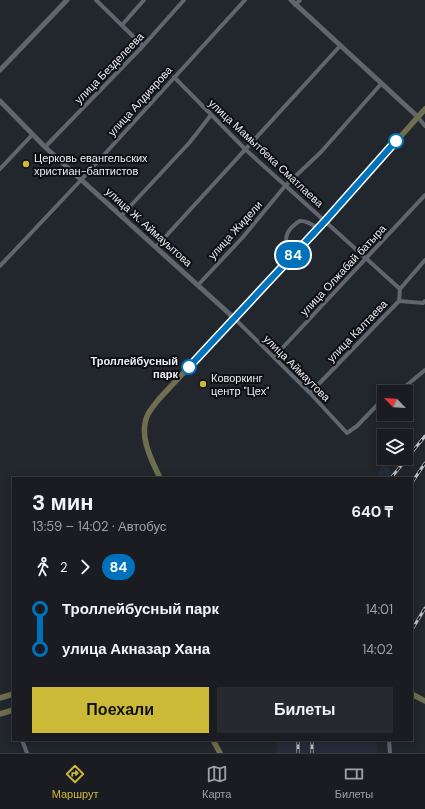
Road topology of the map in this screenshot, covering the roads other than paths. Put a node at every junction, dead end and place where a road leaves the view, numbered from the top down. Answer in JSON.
{"nodes":[{"id":1,"x":67,"y":0,"type":"edge"},
{"id":2,"x":96,"y":0,"type":"edge"},
{"id":3,"x":144,"y":0,"type":"edge"},
{"id":4,"x":184,"y":0,"type":"edge"},
{"id":5,"x":245,"y":0,"type":"edge"},
{"id":6,"x":291,"y":0,"type":"edge"},
{"id":7,"x":300,"y":0,"type":"edge"},
{"id":8,"x":296,"y":4,"type":"junction"},
{"id":9,"x":122,"y":25,"type":"junction"},
{"id":10,"x":143,"y":46,"type":"junction"},
{"id":11,"x":340,"y":46,"type":"junction"},
{"id":12,"x":0,"y":70,"type":"edge"},
{"id":13,"x":174,"y":77,"type":"junction"},
{"id":14,"x":381,"y":84,"type":"junction"},
{"id":15,"x":0,"y":101,"type":"edge"},
{"id":16,"x":425,"y":109,"type":"edge"},
{"id":17,"x":211,"y":115,"type":"junction"},
{"id":18,"x":418,"y":117,"type":"junction"},
{"id":19,"x":425,"y":126,"type":"edge"},
{"id":20,"x":32,"y":135,"type":"junction"},
{"id":21,"x":45,"y":147,"type":"junction"},
{"id":22,"x":246,"y":150,"type":"junction"},
{"id":23,"x":0,"y":169,"type":"edge"},
{"id":24,"x":81,"y":180,"type":"junction"},
{"id":25,"x":285,"y":186,"type":"junction"},
{"id":26,"x":425,"y":195,"type":"edge"},
{"id":27,"x":122,"y":215,"type":"junction"},
{"id":28,"x":325,"y":221,"type":"junction"},
{"id":29,"x":318,"y":228,"type":"junction"},
{"id":30,"x":156,"y":248,"type":"junction"},
{"id":31,"x":293,"y":255,"type":"junction"},
{"id":32,"x":366,"y":258,"type":"junction"},
{"id":33,"x":425,"y":260,"type":"edge"},
{"id":34,"x":0,"y":266,"type":"edge"},
{"id":35,"x":198,"y":285,"type":"junction"},
{"id":36,"x":400,"y":289,"type":"junction"},
{"id":37,"x":399,"y":301,"type":"junction"},
{"id":38,"x":425,"y":301,"type":"edge"},
{"id":39,"x":234,"y":318,"type":"junction"},
{"id":40,"x":274,"y":357,"type":"junction"},
{"id":41,"x":425,"y":370,"type":"edge"},
{"id":42,"x":407,"y":385,"type":"edge"},
{"id":43,"x":310,"y":393,"type":"junction"},
{"id":44,"x":377,"y":405,"type":"edge"},
{"id":45,"x":160,"y":477,"type":"edge"},
{"id":46,"x":12,"y":694,"type":"edge"},
{"id":47,"x":413,"y":694,"type":"edge"},
{"id":48,"x":0,"y":698,"type":"edge"},
{"id":49,"x":425,"y":700,"type":"edge"},
{"id":50,"x":12,"y":711,"type":"edge"},
{"id":51,"x":0,"y":714,"type":"edge"},
{"id":52,"x":22,"y":741,"type":"edge"},
{"id":53,"x":214,"y":741,"type":"edge"},
{"id":54,"x":390,"y":741,"type":"edge"},
{"id":55,"x":27,"y":753,"type":"edge"},
{"id":56,"x":220,"y":753,"type":"edge"},
{"id":57,"x":390,"y":753,"type":"edge"}],
"edges":[{"from":1,"to":12,"type":"street"},
{"from":2,"to":9,"type":"street"},
{"from":3,"to":9,"type":"street"},
{"from":4,"to":10,"type":"street","name":"улица Безделеева"},
{"from":5,"to":13,"type":"street","name":"улица Алдиярова"},
{"from":6,"to":8,"type":"street"},
{"from":7,"to":8,"type":"street"},
{"from":8,"to":11,"type":"street"},
{"from":9,"to":10,"type":"street"},
{"from":10,"to":21,"type":"street","name":"улица Безделеева"},
{"from":11,"to":14,"type":"street"},
{"from":11,"to":22,"type":"street"},
{"from":13,"to":17,"type":"street","name":"улица Мамытбека Сматлаева"},
{"from":13,"to":24,"type":"street","name":"улица Алдиярова"},
{"from":14,"to":18,"type":"street"},
{"from":14,"to":25,"type":"street","name":"улица Жидели"},
{"from":15,"to":20,"type":"street","name":"улица Ж. Аймауытова"},
{"from":16,"to":18,"type":"main road"},
{"from":17,"to":22,"type":"street","name":"улица Мамытбека Сматлаева"},
{"from":17,"to":27,"type":"street"},
{"from":18,"to":19,"type":"street"},
{"from":18,"to":28,"type":"main road"},
{"from":20,"to":21,"type":"street","name":"улица Ж. Аймауытова"},
{"from":20,"to":23,"type":"street"},
{"from":21,"to":24,"type":"street","name":"улица Ж. Аймауытова"},
{"from":22,"to":25,"type":"street","name":"улица Мамытбека Сматлаева"},
{"from":22,"to":30,"type":"street"},
{"from":24,"to":27,"type":"street","name":"улица Ж. Аймауытова"},
{"from":24,"to":34,"type":"street","name":"улица Алдиярова"},
{"from":25,"to":28,"type":"street","name":"улица Мамытбека Сматлаева"},
{"from":25,"to":35,"type":"street","name":"улица Жидели"},
{"from":26,"to":32,"type":"street","name":"улица Олжабай батыра"},
{"from":27,"to":30,"type":"street","name":"улица Ж. Аймауытова"},
{"from":28,"to":29,"type":"main road"},
{"from":28,"to":32,"type":"street","name":"улица Мамытбека Сматлаева"},
{"from":29,"to":31,"type":"main road"},
{"from":29,"to":31,"type":"street"},
{"from":30,"to":35,"type":"street","name":"улица Ж. Аймауытова"},
{"from":31,"to":39,"type":"main road"},
{"from":32,"to":36,"type":"street","name":"улица Мамытбека Сматлаева"},
{"from":32,"to":40,"type":"street","name":"улица Олжабай батыра"},
{"from":33,"to":36,"type":"street"},
{"from":35,"to":39,"type":"street","name":"улица Ж. Аймауытова"},
{"from":36,"to":37,"type":"street","name":"улица Калтаева"},
{"from":37,"to":38,"type":"street"},
{"from":37,"to":43,"type":"street","name":"улица Калтаева"},
{"from":39,"to":40,"type":"street","name":"улица Аймаутова"},
{"from":39,"to":45,"type":"main road"},
{"from":40,"to":43,"type":"street","name":"улица Аймаутова"},
{"from":41,"to":42,"type":"street"},
{"from":43,"to":44,"type":"street","name":"улица Аймаутова"},
{"from":46,"to":48,"type":"main road"},
{"from":47,"to":49,"type":"main road"},
{"from":50,"to":51,"type":"main road"},
{"from":52,"to":55,"type":"street"},
{"from":53,"to":56,"type":"main road"},
{"from":54,"to":57,"type":"street"}]}
